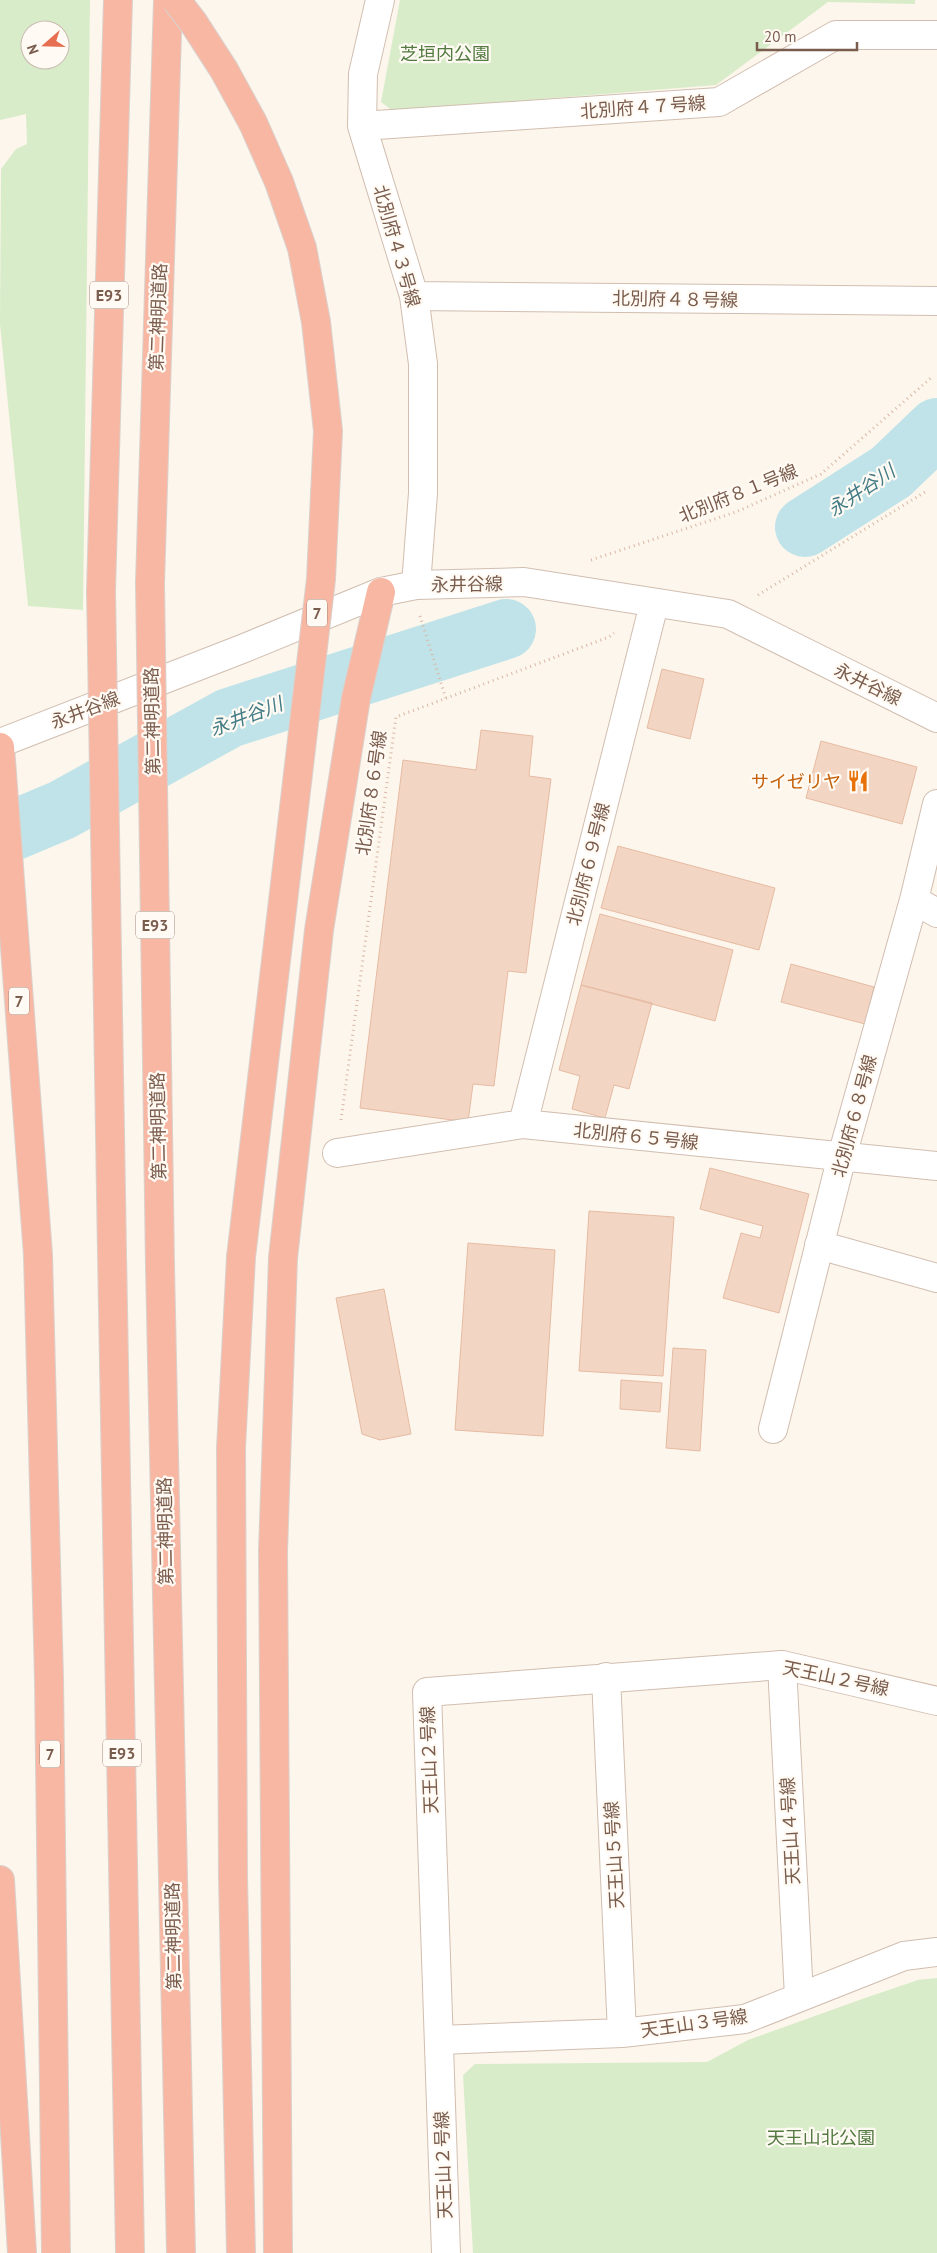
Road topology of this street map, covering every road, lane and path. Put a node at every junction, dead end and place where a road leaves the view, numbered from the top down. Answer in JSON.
{"nodes":[{"id":1,"x":118,"y":0,"type":"edge"},
{"id":2,"x":168,"y":0,"type":"edge"},
{"id":3,"x":176,"y":0,"type":"edge"},
{"id":4,"x":380,"y":0,"type":"edge"},
{"id":5,"x":937,"y":35,"type":"edge"},
{"id":6,"x":362,"y":126,"type":"junction"},
{"id":7,"x":414,"y":296,"type":"junction"},
{"id":8,"x":937,"y":301,"type":"edge"},
{"id":9,"x":932,"y":377,"type":"dead end"},
{"id":10,"x":926,"y":492,"type":"dead end"},
{"id":11,"x":588,"y":561,"type":"dead end"},
{"id":12,"x":416,"y":585,"type":"junction"},
{"id":13,"x":382,"y":592,"type":"junction"},
{"id":14,"x":654,"y":604,"type":"junction"},
{"id":15,"x":728,"y":614,"type":"junction"},
{"id":16,"x":616,"y":631,"type":"dead end"},
{"id":17,"x":446,"y":698,"type":"junction"},
{"id":18,"x":937,"y":718,"type":"edge"},
{"id":19,"x":0,"y":743,"type":"edge"},
{"id":20,"x":0,"y":747,"type":"edge"},
{"id":21,"x":937,"y":804,"type":"edge"},
{"id":22,"x":925,"y":907,"type":"edge"},
{"id":23,"x":523,"y":1124,"type":"junction"},
{"id":24,"x":337,"y":1153,"type":"joint"},
{"id":25,"x":842,"y":1156,"type":"junction"},
{"id":26,"x":937,"y":1166,"type":"edge"},
{"id":27,"x":819,"y":1245,"type":"junction"},
{"id":28,"x":937,"y":1278,"type":"edge"},
{"id":29,"x":773,"y":1429,"type":"dead end"},
{"id":30,"x":782,"y":1665,"type":"junction"},
{"id":31,"x":606,"y":1677,"type":"junction"},
{"id":32,"x":937,"y":1701,"type":"edge"},
{"id":33,"x":0,"y":1880,"type":"edge"},
{"id":34,"x":937,"y":1952,"type":"edge"},
{"id":35,"x":799,"y":1997,"type":"junction"},
{"id":36,"x":622,"y":2033,"type":"junction"},
{"id":37,"x":440,"y":2040,"type":"junction"},
{"id":38,"x":22,"y":2253,"type":"edge"},
{"id":39,"x":56,"y":2253,"type":"edge"},
{"id":40,"x":130,"y":2253,"type":"edge"},
{"id":41,"x":181,"y":2253,"type":"edge"},
{"id":42,"x":241,"y":2253,"type":"edge"},
{"id":43,"x":278,"y":2253,"type":"edge"},
{"id":44,"x":446,"y":2253,"type":"edge"}],
"edges":[{"from":1,"to":40,"type":"highway","number":"E93","bridge":true},
{"from":2,"to":41,"type":"highway","name":"第二神明道路","number":"E93","bridge":true},
{"from":3,"to":42,"type":"highway","number":"7","bridge":true},
{"from":4,"to":6,"type":"street","name":"北別府４３号線"},
{"from":5,"to":6,"type":"street","name":"北別府４７号線"},
{"from":6,"to":7,"type":"street","name":"北別府４３号線"},
{"from":7,"to":8,"type":"street","name":"北別府４８号線"},
{"from":7,"to":12,"type":"street","name":"北別府４３号線"},
{"from":9,"to":11,"type":"path","name":"北別府８１号線"},
{"from":10,"to":15,"type":"path"},
{"from":12,"to":13,"type":"street","name":"永井谷線"},
{"from":12,"to":14,"type":"street","name":"永井谷線"},
{"from":12,"to":17,"type":"path"},
{"from":13,"to":19,"type":"street","name":"永井谷線"},
{"from":13,"to":43,"type":"highway"},
{"from":14,"to":15,"type":"street","name":"永井谷線"},
{"from":14,"to":23,"type":"street","name":"北別府６９号線"},
{"from":15,"to":18,"type":"street","name":"永井谷線"},
{"from":16,"to":17,"type":"path","name":"北別府８６号線"},
{"from":17,"to":24,"type":"path","name":"北別府８６号線"},
{"from":20,"to":39,"type":"highway","number":"7"},
{"from":21,"to":22,"type":"street","name":"北別府６８号線"},
{"from":22,"to":25,"type":"street","name":"北別府６８号線"},
{"from":23,"to":24,"type":"street","name":"北別府６５号線"},
{"from":23,"to":25,"type":"street","name":"北別府６５号線"},
{"from":25,"to":26,"type":"street","name":"北別府６５号線"},
{"from":25,"to":27,"type":"street","name":"北別府６８号線"},
{"from":27,"to":28,"type":"street"},
{"from":27,"to":29,"type":"street","name":"北別府６８号線"},
{"from":30,"to":31,"type":"street","name":"天王山２号線"},
{"from":30,"to":32,"type":"street","name":"天王山２号線"},
{"from":30,"to":35,"type":"street","name":"天王山４号線"},
{"from":31,"to":36,"type":"street","name":"天王山５号線"},
{"from":31,"to":37,"type":"street","name":"天王山２号線"},
{"from":33,"to":38,"type":"highway"},
{"from":34,"to":35,"type":"street","name":"天王山３号線"},
{"from":35,"to":36,"type":"street","name":"天王山３号線"},
{"from":36,"to":37,"type":"street","name":"天王山３号線"},
{"from":37,"to":44,"type":"street","name":"天王山２号線"}]}
